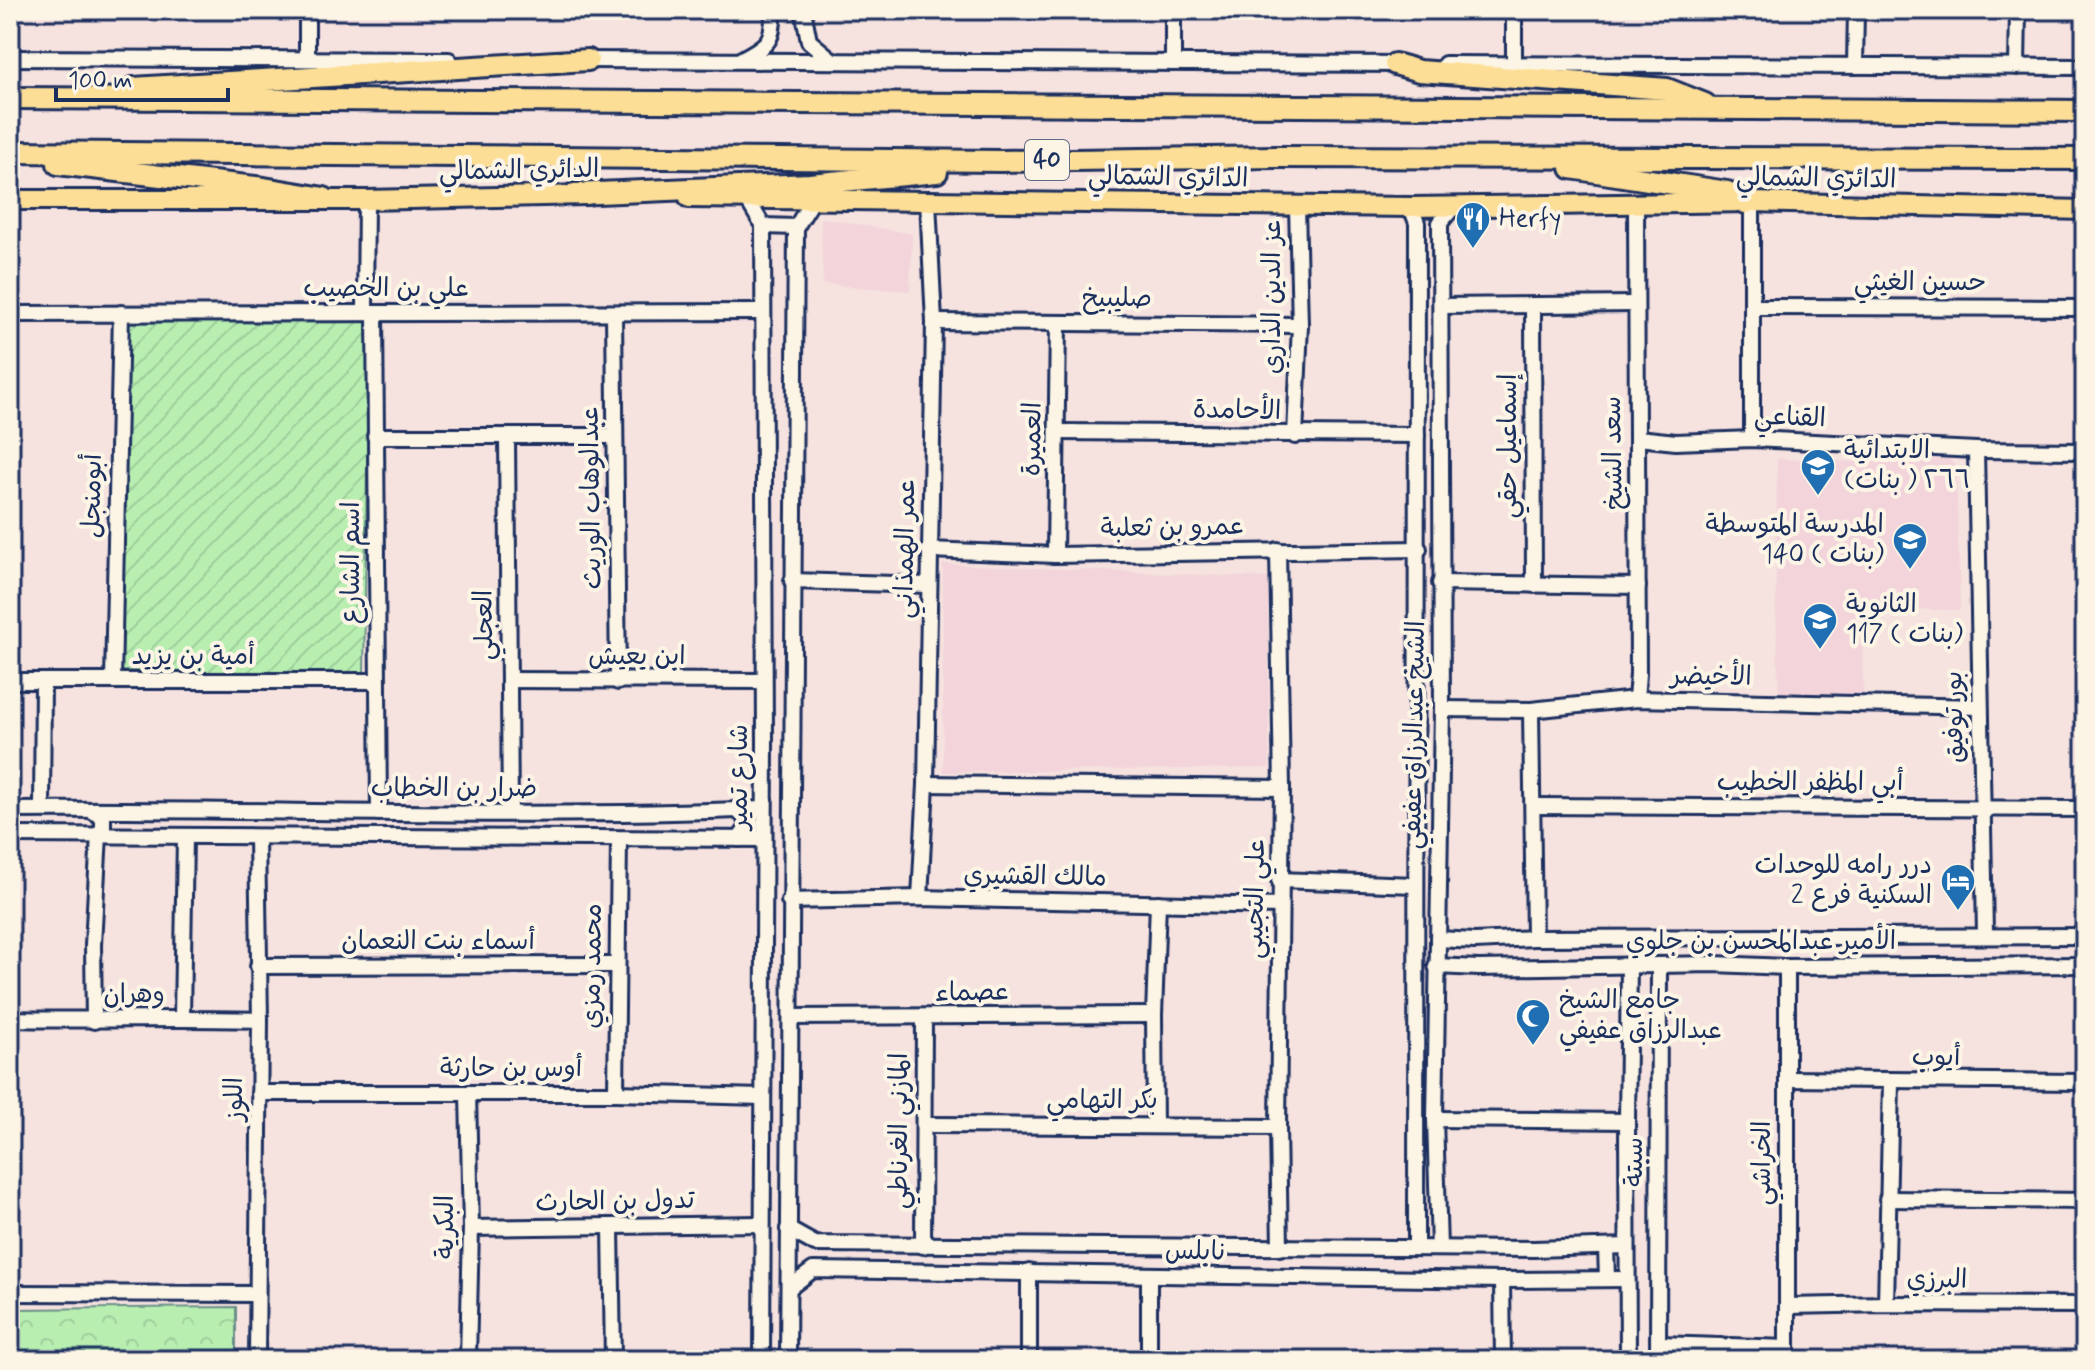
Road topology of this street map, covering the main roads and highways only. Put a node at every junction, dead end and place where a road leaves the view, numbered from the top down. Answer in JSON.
{"nodes":[{"id":1,"x":588,"y":60,"type":"road end"},
{"id":2,"x":1395,"y":64,"type":"road end"},
{"id":3,"x":10,"y":98,"type":"edge"},
{"id":4,"x":33,"y":99,"type":"junction"},
{"id":5,"x":1716,"y":108,"type":"junction"},
{"id":6,"x":2085,"y":111,"type":"edge"},
{"id":7,"x":10,"y":152,"type":"edge"},
{"id":8,"x":10,"y":158,"type":"edge"},
{"id":9,"x":1528,"y":158,"type":"junction"},
{"id":10,"x":2085,"y":159,"type":"edge"},
{"id":11,"x":1001,"y":161,"type":"junction"},
{"id":12,"x":574,"y":194,"type":"junction"},
{"id":13,"x":324,"y":198,"type":"junction"},
{"id":14,"x":10,"y":200,"type":"edge"},
{"id":15,"x":1749,"y":202,"type":"junction"},
{"id":16,"x":2085,"y":210,"type":"edge"}],
"edges":[{"from":1,"to":4,"type":"highway"},
{"from":2,"to":5,"type":"highway"},
{"from":3,"to":4,"type":"highway","number":"40"},
{"from":4,"to":5,"type":"highway","number":"40"},
{"from":5,"to":6,"type":"highway","number":"40"},
{"from":7,"to":11,"type":"highway","name":"الدائري الشمالي","number":"40"},
{"from":8,"to":13,"type":"highway"},
{"from":9,"to":10,"type":"highway","name":"الدائري الشمالي","number":"40"},
{"from":9,"to":11,"type":"highway","name":"الدائري الشمالي","number":"40"},
{"from":9,"to":15,"type":"highway"},
{"from":11,"to":12,"type":"highway"},
{"from":12,"to":13,"type":"main road","name":"الدائري الشمالي"},
{"from":12,"to":15,"type":"main road","name":"الدائري الشمالي"},
{"from":13,"to":14,"type":"main road","name":"الدائري الشمالي"},
{"from":15,"to":16,"type":"main road","name":"الدائري الشمالي"}]}
